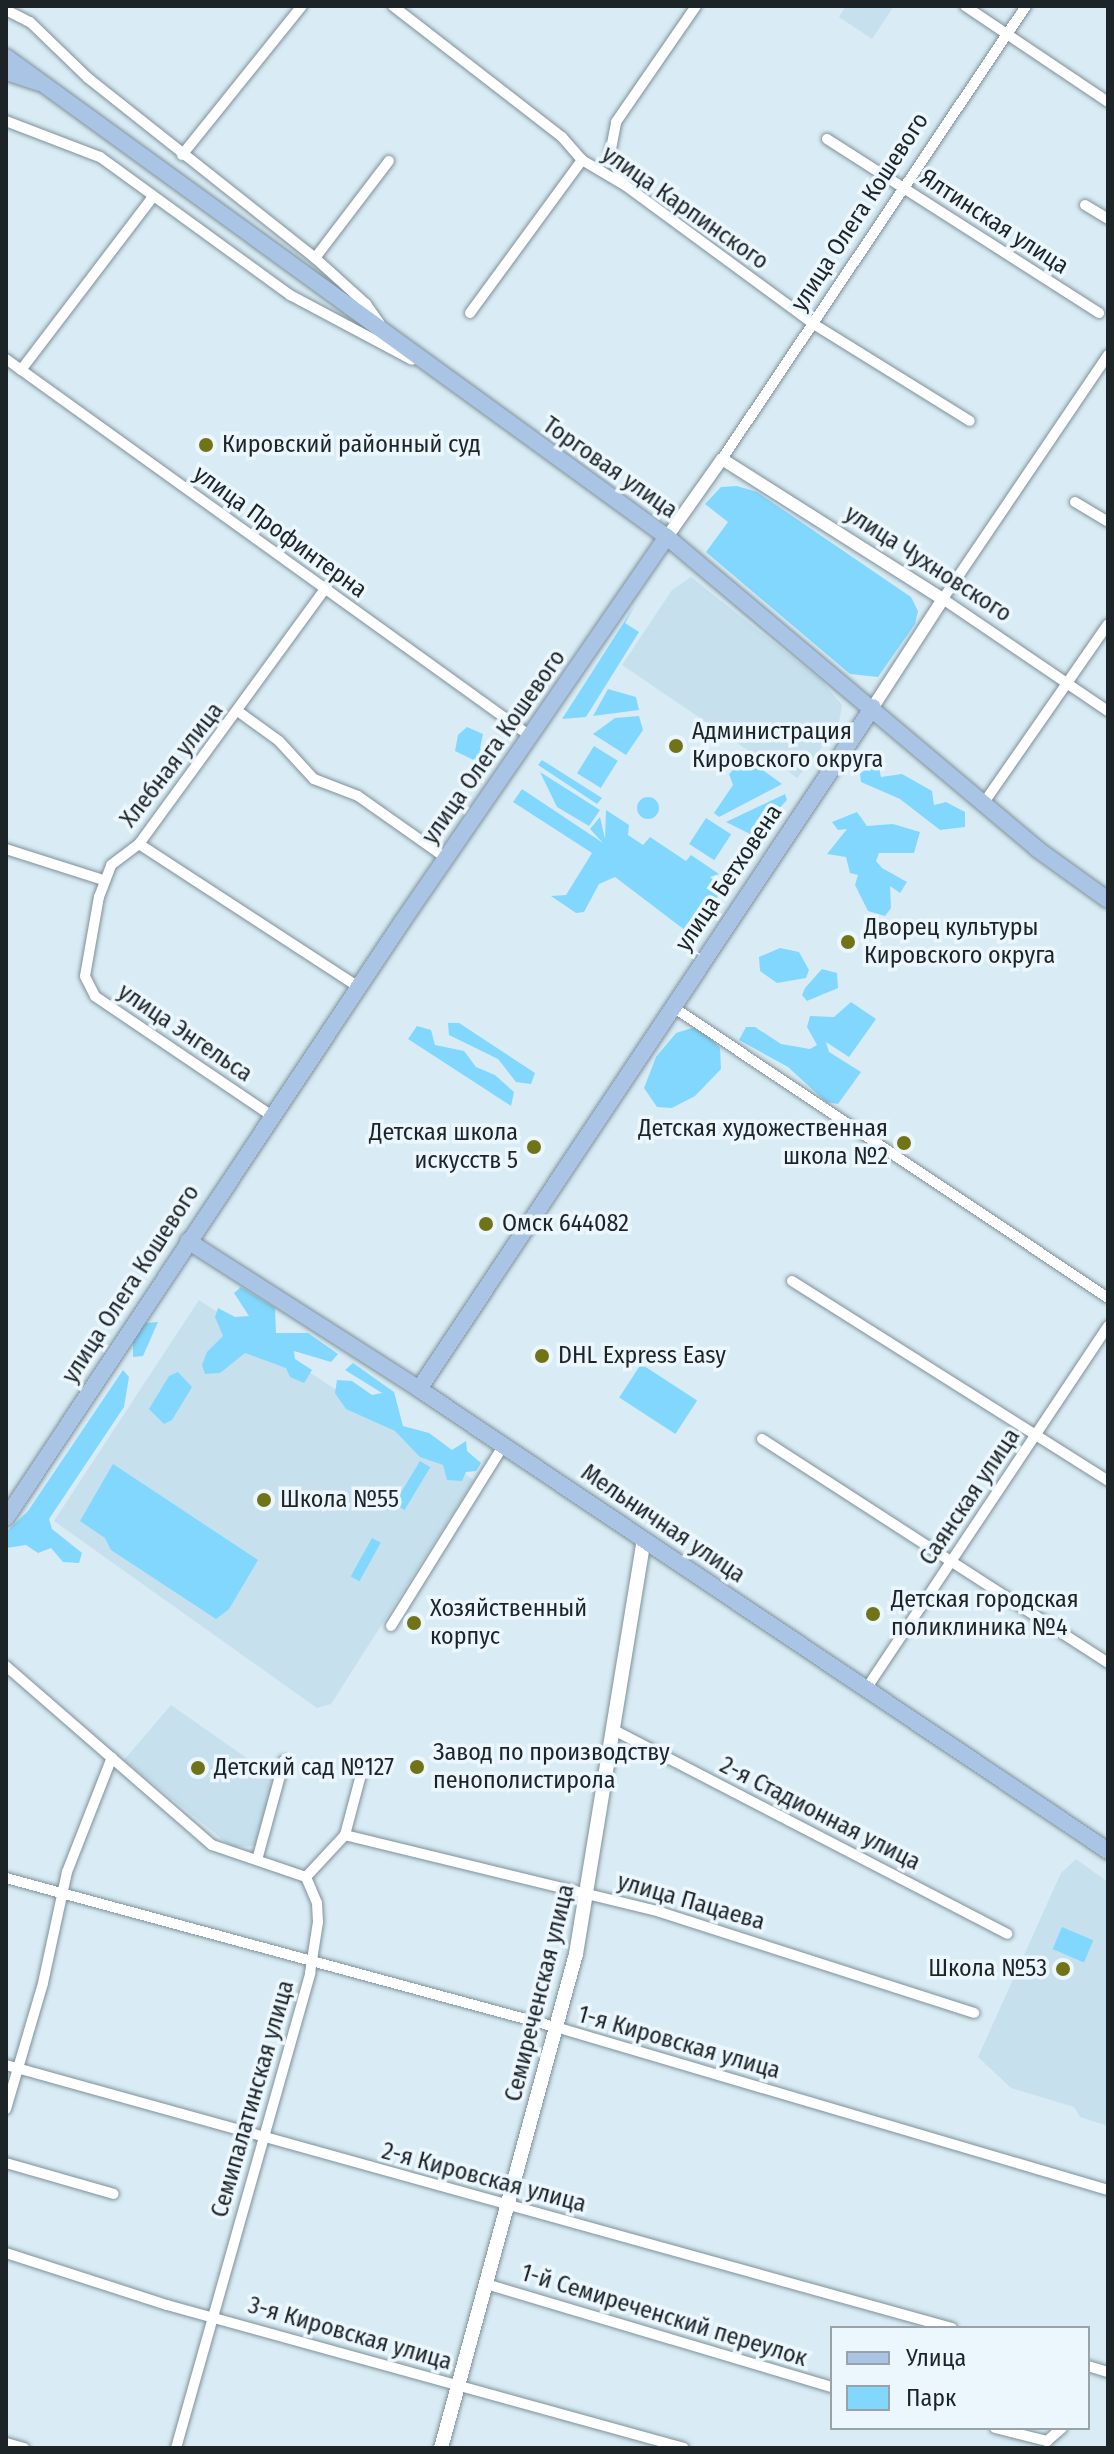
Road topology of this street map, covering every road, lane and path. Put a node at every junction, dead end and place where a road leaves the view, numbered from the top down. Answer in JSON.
{"nodes":[{"id":1,"x":302,"y":6,"type":"edge"},
{"id":2,"x":393,"y":6,"type":"edge"},
{"id":3,"x":696,"y":6,"type":"edge"},
{"id":4,"x":965,"y":6,"type":"edge"},
{"id":5,"x":1026,"y":6,"type":"edge"},
{"id":6,"x":6,"y":10,"type":"edge"},
{"id":7,"x":1006,"y":35,"type":"junction"},
{"id":8,"x":6,"y":57,"type":"edge"},
{"id":9,"x":6,"y":72,"type":"edge"},
{"id":10,"x":66,"y":98,"type":"junction"},
{"id":11,"x":1108,"y":102,"type":"edge"},
{"id":12,"x":6,"y":121,"type":"edge"},
{"id":13,"x":827,"y":139,"type":"dead end"},
{"id":14,"x":182,"y":155,"type":"junction"},
{"id":15,"x":582,"y":160,"type":"junction"},
{"id":16,"x":389,"y":161,"type":"dead end"},
{"id":17,"x":626,"y":186,"type":"junction"},
{"id":18,"x":904,"y":189,"type":"junction"},
{"id":19,"x":153,"y":197,"type":"junction"},
{"id":20,"x":1085,"y":205,"type":"dead end"},
{"id":21,"x":1108,"y":219,"type":"edge"},
{"id":22,"x":315,"y":258,"type":"junction"},
{"id":23,"x":470,"y":313,"type":"dead end"},
{"id":24,"x":1099,"y":313,"type":"dead end"},
{"id":25,"x":815,"y":325,"type":"junction"},
{"id":26,"x":390,"y":338,"type":"junction"},
{"id":27,"x":1108,"y":355,"type":"edge"},
{"id":28,"x":6,"y":359,"type":"edge"},
{"id":29,"x":21,"y":370,"type":"junction"},
{"id":30,"x":433,"y":371,"type":"junction"},
{"id":31,"x":970,"y":421,"type":"dead end"},
{"id":32,"x":722,"y":459,"type":"junction"},
{"id":33,"x":1075,"y":502,"type":"dead end"},
{"id":34,"x":1108,"y":522,"type":"edge"},
{"id":35,"x":667,"y":537,"type":"junction"},
{"id":36,"x":325,"y":589,"type":"junction"},
{"id":37,"x":943,"y":599,"type":"junction"},
{"id":38,"x":1108,"y":624,"type":"edge"},
{"id":39,"x":1069,"y":682,"type":"junction"},
{"id":40,"x":873,"y":707,"type":"junction"},
{"id":41,"x":1108,"y":711,"type":"edge"},
{"id":42,"x":239,"y":712,"type":"junction"},
{"id":43,"x":530,"y":736,"type":"junction"},
{"id":44,"x":983,"y":804,"type":"junction"},
{"id":45,"x":139,"y":844,"type":"junction"},
{"id":46,"x":6,"y":849,"type":"edge"},
{"id":47,"x":446,"y":858,"type":"junction"},
{"id":48,"x":103,"y":880,"type":"junction"},
{"id":49,"x":1108,"y":900,"type":"edge"},
{"id":50,"x":358,"y":987,"type":"junction"},
{"id":51,"x":673,"y":1007,"type":"junction"},
{"id":52,"x":272,"y":1116,"type":"junction"},
{"id":53,"x":188,"y":1241,"type":"junction"},
{"id":54,"x":792,"y":1281,"type":"dead end"},
{"id":55,"x":1108,"y":1298,"type":"edge"},
{"id":56,"x":1108,"y":1326,"type":"edge"},
{"id":57,"x":419,"y":1389,"type":"junction"},
{"id":58,"x":1034,"y":1438,"type":"junction"},
{"id":59,"x":762,"y":1439,"type":"dead end"},
{"id":60,"x":503,"y":1446,"type":"junction"},
{"id":61,"x":1108,"y":1481,"type":"edge"},
{"id":62,"x":6,"y":1518,"type":"edge"},
{"id":63,"x":644,"y":1541,"type":"junction"},
{"id":64,"x":953,"y":1559,"type":"junction"},
{"id":65,"x":391,"y":1626,"type":"dead end"},
{"id":66,"x":1108,"y":1663,"type":"edge"},
{"id":67,"x":6,"y":1666,"type":"edge"},
{"id":68,"x":866,"y":1689,"type":"junction"},
{"id":69,"x":614,"y":1730,"type":"junction"},
{"id":70,"x":112,"y":1757,"type":"junction"},
{"id":71,"x":284,"y":1761,"type":"dead end"},
{"id":72,"x":361,"y":1775,"type":"dead end"},
{"id":73,"x":345,"y":1835,"type":"junction"},
{"id":74,"x":1108,"y":1851,"type":"edge"},
{"id":75,"x":257,"y":1860,"type":"junction"},
{"id":76,"x":306,"y":1877,"type":"junction"},
{"id":77,"x":6,"y":1878,"type":"edge"},
{"id":78,"x":588,"y":1894,"type":"junction"},
{"id":79,"x":63,"y":1895,"type":"junction"},
{"id":80,"x":1007,"y":1934,"type":"dead end"},
{"id":81,"x":313,"y":1961,"type":"junction"},
{"id":82,"x":974,"y":2013,"type":"dead end"},
{"id":83,"x":559,"y":2028,"type":"junction"},
{"id":84,"x":11,"y":2067,"type":"edge"},
{"id":85,"x":6,"y":2109,"type":"edge"},
{"id":86,"x":263,"y":2140,"type":"junction"},
{"id":87,"x":6,"y":2163,"type":"edge"},
{"id":88,"x":1108,"y":2190,"type":"edge"},
{"id":89,"x":114,"y":2194,"type":"dead end"},
{"id":90,"x":508,"y":2204,"type":"junction"},
{"id":91,"x":6,"y":2253,"type":"edge"},
{"id":92,"x":486,"y":2284,"type":"junction"},
{"id":93,"x":215,"y":2316,"type":"junction"},
{"id":94,"x":945,"y":2326,"type":"edge"},
{"id":95,"x":458,"y":2385,"type":"junction"},
{"id":96,"x":830,"y":2386,"type":"edge"},
{"id":97,"x":1003,"y":2430,"type":"edge"},
{"id":98,"x":1060,"y":2430,"type":"edge"},
{"id":99,"x":6,"y":2443,"type":"edge"},
{"id":100,"x":24,"y":2448,"type":"edge"},
{"id":101,"x":176,"y":2448,"type":"edge"},
{"id":102,"x":441,"y":2448,"type":"edge"},
{"id":103,"x":684,"y":2448,"type":"edge"}],
"edges":[{"from":1,"to":14,"type":"street"},
{"from":2,"to":15,"type":"street","name":"улица Карпинского"},
{"from":3,"to":17,"type":"street"},
{"from":4,"to":7,"type":"street"},
{"from":5,"to":7,"type":"street","name":"улица Олега Кошевого"},
{"from":6,"to":14,"type":"street"},
{"from":7,"to":11,"type":"street"},
{"from":7,"to":18,"type":"street","name":"улица Олега Кошевого"},
{"from":8,"to":10,"type":"main road","name":"Торговая улица"},
{"from":9,"to":10,"type":"main road","name":"Торговая улица"},
{"from":10,"to":26,"type":"main road","name":"Торговая улица"},
{"from":12,"to":19,"type":"street"},
{"from":13,"to":18,"type":"street","name":"Ялтинская улица"},
{"from":14,"to":22,"type":"street"},
{"from":15,"to":17,"type":"street","name":"улица Карпинского"},
{"from":15,"to":23,"type":"street"},
{"from":16,"to":22,"type":"street"},
{"from":17,"to":25,"type":"street","name":"улица Карпинского"},
{"from":18,"to":24,"type":"street","name":"Ялтинская улица"},
{"from":18,"to":25,"type":"street","name":"улица Олега Кошевого"},
{"from":19,"to":29,"type":"street"},
{"from":19,"to":30,"type":"street"},
{"from":20,"to":21,"type":"street"},
{"from":22,"to":26,"type":"street"},
{"from":25,"to":31,"type":"street","name":"улица Карпинского"},
{"from":25,"to":32,"type":"street","name":"улица Олега Кошевого"},
{"from":26,"to":30,"type":"main road","name":"Торговая улица"},
{"from":27,"to":37,"type":"street","name":"улица Бетховена"},
{"from":28,"to":29,"type":"street","name":"улица Профинтерна"},
{"from":29,"to":36,"type":"street","name":"улица Профинтерна"},
{"from":30,"to":35,"type":"main road","name":"Торговая улица"},
{"from":32,"to":35,"type":"street","name":"улица Олега Кошевого"},
{"from":32,"to":37,"type":"street","name":"улица Чухновского"},
{"from":33,"to":34,"type":"street"},
{"from":35,"to":40,"type":"main road","name":"Торговая улица"},
{"from":35,"to":43,"type":"main road","name":"улица Олега Кошевого"},
{"from":36,"to":42,"type":"street","name":"Хлебная улица"},
{"from":36,"to":43,"type":"street","name":"улица Профинтерна"},
{"from":37,"to":39,"type":"street","name":"улица Чухновского"},
{"from":37,"to":40,"type":"street","name":"улица Бетховена"},
{"from":38,"to":39,"type":"street"},
{"from":39,"to":41,"type":"street","name":"улица Чухновского"},
{"from":39,"to":44,"type":"street"},
{"from":40,"to":44,"type":"main road","name":"Торговая улица"},
{"from":40,"to":51,"type":"main road","name":"улица Бетховена"},
{"from":42,"to":45,"type":"street","name":"Хлебная улица"},
{"from":42,"to":47,"type":"street"},
{"from":43,"to":47,"type":"main road","name":"улица Олега Кошевого"},
{"from":44,"to":49,"type":"main road","name":"Торговая улица"},
{"from":45,"to":48,"type":"street","name":"Хлебная улица"},
{"from":45,"to":50,"type":"street"},
{"from":46,"to":48,"type":"street"},
{"from":47,"to":50,"type":"main road","name":"улица Олега Кошевого"},
{"from":48,"to":52,"type":"street","name":"улица Энгельса"},
{"from":50,"to":52,"type":"main road","name":"улица Олега Кошевого"},
{"from":51,"to":55,"type":"street"},
{"from":51,"to":57,"type":"main road","name":"улица Бетховена"},
{"from":52,"to":53,"type":"main road","name":"улица Олега Кошевого"},
{"from":53,"to":57,"type":"main road","name":"Мельничная улица"},
{"from":53,"to":62,"type":"main road","name":"улица Олега Кошевого"},
{"from":54,"to":58,"type":"street"},
{"from":56,"to":58,"type":"street","name":"Саянская улица"},
{"from":57,"to":60,"type":"main road","name":"Мельничная улица"},
{"from":58,"to":61,"type":"street"},
{"from":58,"to":64,"type":"street","name":"Саянская улица"},
{"from":59,"to":64,"type":"street"},
{"from":60,"to":63,"type":"main road","name":"Мельничная улица"},
{"from":60,"to":65,"type":"street"},
{"from":63,"to":68,"type":"main road","name":"Мельничная улица"},
{"from":63,"to":69,"type":"main road","name":"Семиреченская улица"},
{"from":64,"to":66,"type":"street"},
{"from":64,"to":68,"type":"street","name":"Саянская улица"},
{"from":67,"to":70,"type":"street"},
{"from":68,"to":74,"type":"main road","name":"Мельничная улица"},
{"from":69,"to":78,"type":"main road","name":"Семиреченская улица"},
{"from":69,"to":80,"type":"street","name":"2-я Стадионная улица"},
{"from":70,"to":75,"type":"street"},
{"from":70,"to":79,"type":"street"},
{"from":71,"to":75,"type":"street"},
{"from":72,"to":73,"type":"street"},
{"from":73,"to":76,"type":"street"},
{"from":73,"to":78,"type":"street","name":"улица Пацаева"},
{"from":75,"to":76,"type":"street"},
{"from":76,"to":81,"type":"street","name":"Семипалатинская улица"},
{"from":77,"to":79,"type":"street","name":"1-я Кировская улица"},
{"from":78,"to":82,"type":"street","name":"улица Пацаева"},
{"from":78,"to":83,"type":"main road","name":"Семиреченская улица"},
{"from":79,"to":81,"type":"street","name":"1-я Кировская улица"},
{"from":79,"to":84,"type":"street"},
{"from":81,"to":83,"type":"street","name":"1-я Кировская улица"},
{"from":81,"to":86,"type":"street","name":"Семипалатинская улица"},
{"from":83,"to":88,"type":"street","name":"1-я Кировская улица"},
{"from":83,"to":90,"type":"main road","name":"Семиреченская улица"},
{"from":84,"to":85,"type":"street"},
{"from":84,"to":86,"type":"street","name":"2-я Кировская улица"},
{"from":86,"to":90,"type":"street","name":"2-я Кировская улица"},
{"from":86,"to":93,"type":"street","name":"Семипалатинская улица"},
{"from":87,"to":89,"type":"street"},
{"from":90,"to":92,"type":"main road","name":"Семиреченская улица"},
{"from":90,"to":94,"type":"street","name":"2-я Кировская улица"},
{"from":91,"to":93,"type":"street","name":"3-я Кировская улица"},
{"from":92,"to":95,"type":"main road","name":"Семиреченская улица"},
{"from":92,"to":96,"type":"street","name":"1-й Семиреченский переулок"},
{"from":93,"to":95,"type":"street","name":"3-я Кировская улица"},
{"from":93,"to":101,"type":"street","name":"Семипалатинская улица"},
{"from":95,"to":102,"type":"main road","name":"Семиреченская улица"},
{"from":95,"to":103,"type":"street","name":"3-я Кировская улица"},
{"from":97,"to":98,"type":"street"},
{"from":99,"to":100,"type":"street"}]}
